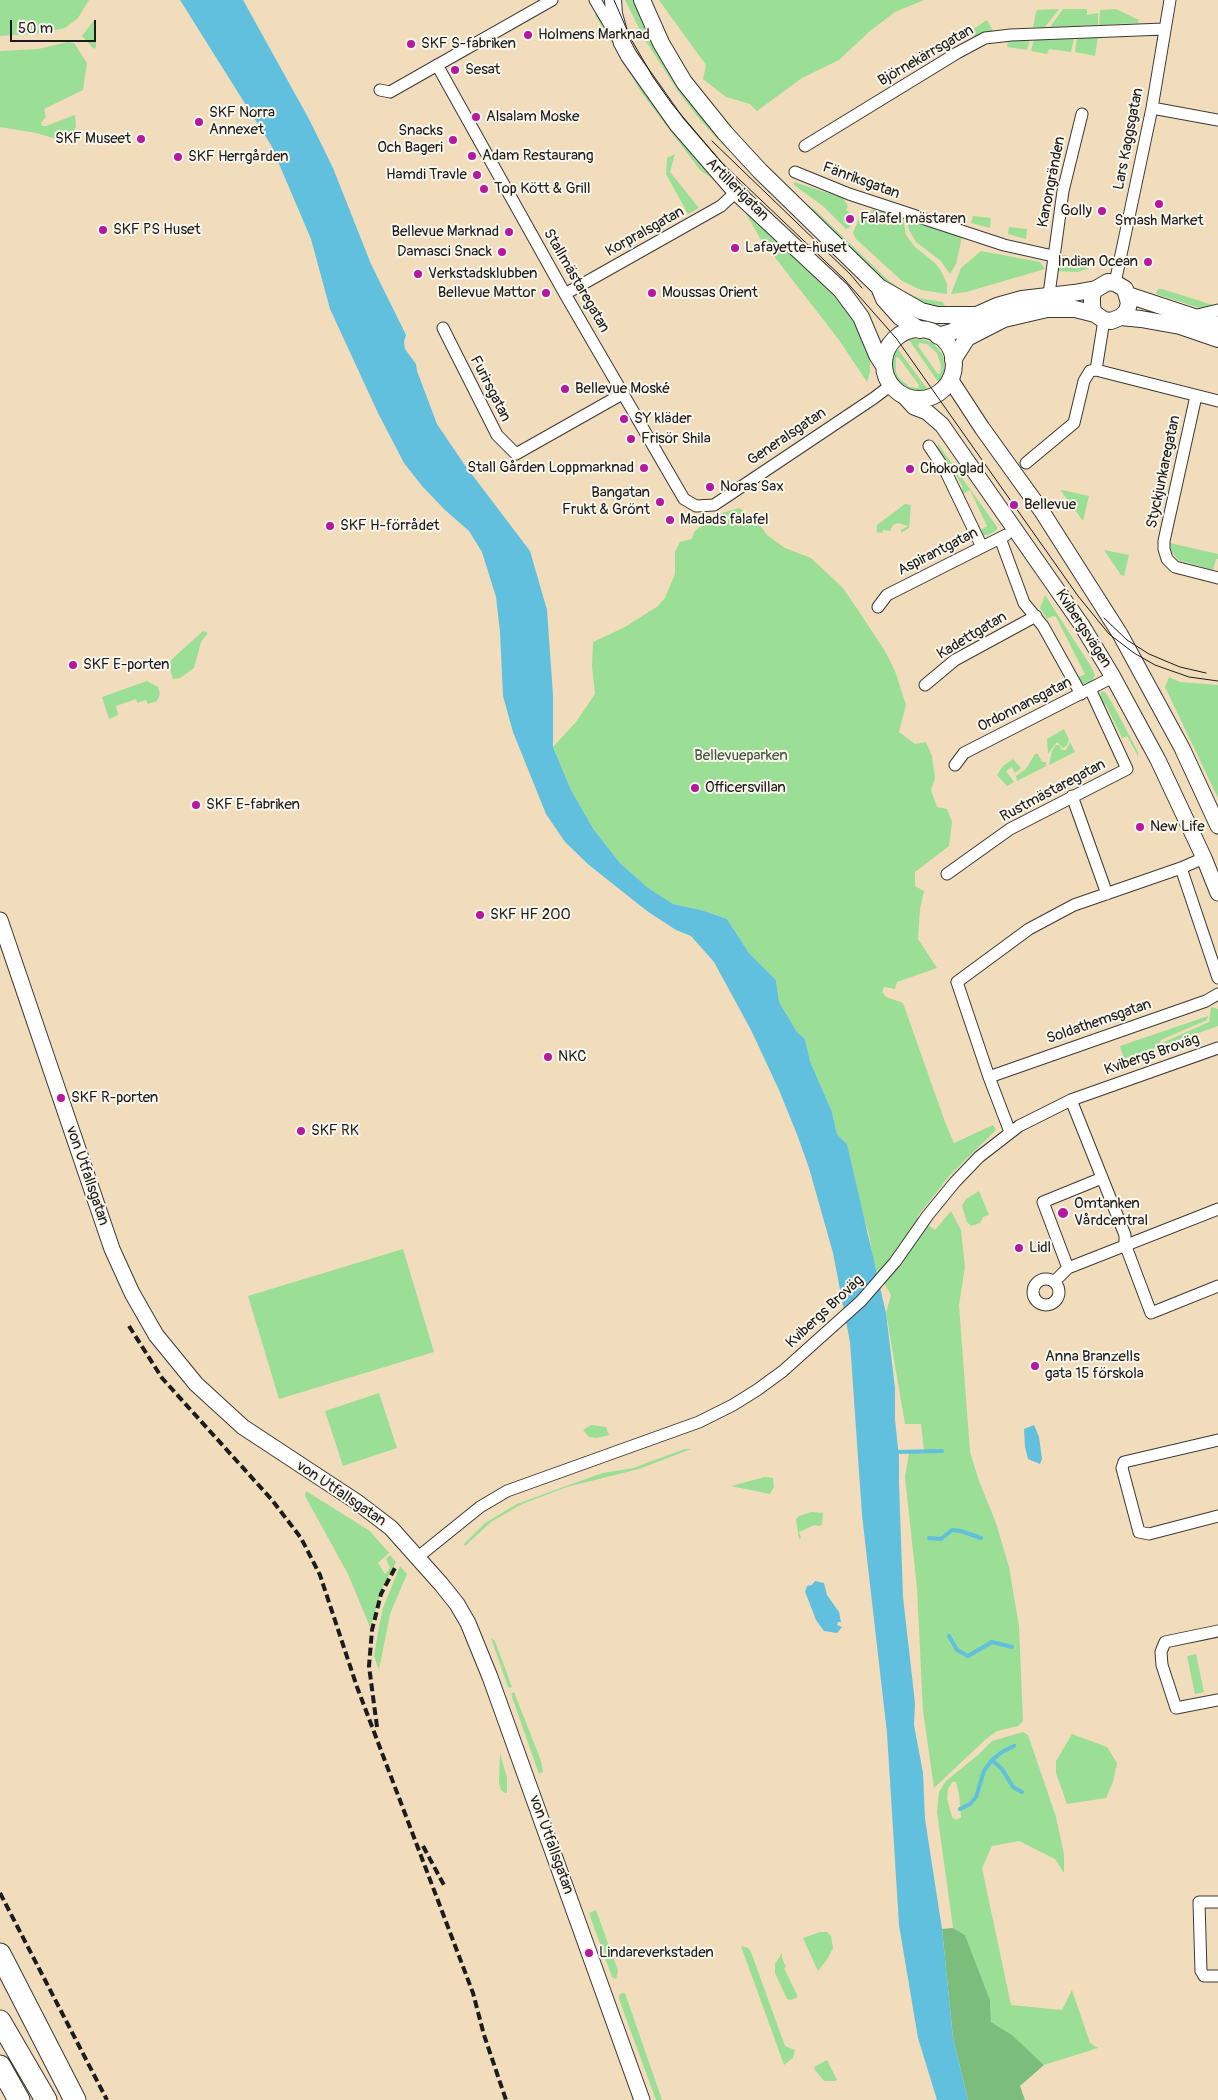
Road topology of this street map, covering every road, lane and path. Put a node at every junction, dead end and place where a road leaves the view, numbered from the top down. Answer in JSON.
{"nodes":[{"id":1,"x":552,"y":0,"type":"edge"},
{"id":2,"x":595,"y":0,"type":"edge"},
{"id":3,"x":613,"y":0,"type":"edge"},
{"id":4,"x":642,"y":0,"type":"edge"},
{"id":5,"x":1170,"y":0,"type":"edge"},
{"id":6,"x":1164,"y":30,"type":"junction"},
{"id":7,"x":622,"y":44,"type":"junction"},
{"id":8,"x":437,"y":65,"type":"junction"},
{"id":9,"x":380,"y":90,"type":"dead end"},
{"id":10,"x":1152,"y":108,"type":"junction"},
{"id":11,"x":1082,"y":114,"type":"dead end"},
{"id":12,"x":1218,"y":120,"type":"edge"},
{"id":13,"x":805,"y":146,"type":"dead end"},
{"id":14,"x":795,"y":172,"type":"dead end"},
{"id":15,"x":736,"y":192,"type":"junction"},
{"id":16,"x":1053,"y":256,"type":"junction"},
{"id":17,"x":1115,"y":283,"type":"junction"},
{"id":18,"x":879,"y":287,"type":"junction"},
{"id":19,"x":1096,"y":288,"type":"junction"},
{"id":20,"x":565,"y":294,"type":"junction"},
{"id":21,"x":1049,"y":294,"type":"junction"},
{"id":22,"x":1128,"y":295,"type":"junction"},
{"id":23,"x":1218,"y":310,"type":"edge"},
{"id":24,"x":979,"y":314,"type":"junction"},
{"id":25,"x":1100,"y":317,"type":"junction"},
{"id":26,"x":1122,"y":317,"type":"junction"},
{"id":27,"x":1191,"y":317,"type":"junction"},
{"id":28,"x":1218,"y":325,"type":"edge"},
{"id":29,"x":442,"y":328,"type":"dead end"},
{"id":30,"x":920,"y":330,"type":"junction"},
{"id":31,"x":938,"y":336,"type":"junction"},
{"id":32,"x":1218,"y":339,"type":"edge"},
{"id":33,"x":953,"y":360,"type":"junction"},
{"id":34,"x":884,"y":366,"type":"junction"},
{"id":35,"x":1096,"y":370,"type":"junction"},
{"id":36,"x":950,"y":378,"type":"junction"},
{"id":37,"x":897,"y":390,"type":"junction"},
{"id":38,"x":624,"y":393,"type":"junction"},
{"id":39,"x":1196,"y":396,"type":"junction"},
{"id":40,"x":1218,"y":401,"type":"edge"},
{"id":41,"x":928,"y":446,"type":"dead end"},
{"id":42,"x":1026,"y":463,"type":"dead end"},
{"id":43,"x":696,"y":506,"type":"joint"},
{"id":44,"x":1016,"y":529,"type":"junction"},
{"id":45,"x":1000,"y":538,"type":"junction"},
{"id":46,"x":982,"y":547,"type":"junction"},
{"id":47,"x":1218,"y":578,"type":"edge"},
{"id":48,"x":878,"y":607,"type":"dead end"},
{"id":49,"x":1036,"y":616,"type":"junction"},
{"id":50,"x":1113,"y":677,"type":"junction"},
{"id":51,"x":925,"y":685,"type":"dead end"},
{"id":52,"x":1086,"y":692,"type":"junction"},
{"id":53,"x":955,"y":765,"type":"dead end"},
{"id":54,"x":1072,"y":796,"type":"junction"},
{"id":55,"x":1218,"y":826,"type":"edge"},
{"id":56,"x":1204,"y":858,"type":"junction"},
{"id":57,"x":1181,"y":868,"type":"junction"},
{"id":58,"x":947,"y":874,"type":"dead end"},
{"id":59,"x":1218,"y":893,"type":"edge"},
{"id":60,"x":1107,"y":894,"type":"junction"},
{"id":61,"x":0,"y":920,"type":"edge"},
{"id":62,"x":1218,"y":978,"type":"edge"},
{"id":63,"x":1218,"y":994,"type":"edge"},
{"id":64,"x":1218,"y":1048,"type":"edge"},
{"id":65,"x":989,"y":1077,"type":"junction"},
{"id":66,"x":1071,"y":1100,"type":"junction"},
{"id":67,"x":1010,"y":1132,"type":"junction"},
{"id":68,"x":1102,"y":1178,"type":"junction"},
{"id":69,"x":1218,"y":1209,"type":"edge"},
{"id":70,"x":1125,"y":1244,"type":"junction"},
{"id":71,"x":1068,"y":1268,"type":"junction"},
{"id":72,"x":1055,"y":1281,"type":"dead end"},
{"id":73,"x":1218,"y":1286,"type":"edge"},
{"id":74,"x":1218,"y":1440,"type":"edge"},
{"id":75,"x":1218,"y":1516,"type":"edge"},
{"id":76,"x":418,"y":1557,"type":"junction"},
{"id":77,"x":1218,"y":1631,"type":"edge"},
{"id":78,"x":1218,"y":1700,"type":"edge"},
{"id":79,"x":1218,"y":1902,"type":"edge"},
{"id":80,"x":0,"y":1954,"type":"edge"},
{"id":81,"x":1218,"y":1976,"type":"edge"},
{"id":82,"x":0,"y":2021,"type":"edge"},
{"id":83,"x":0,"y":2066,"type":"edge"},
{"id":84,"x":19,"y":2100,"type":"edge"},
{"id":85,"x":46,"y":2100,"type":"edge"},
{"id":86,"x":75,"y":2100,"type":"edge"},
{"id":87,"x":642,"y":2100,"type":"edge"}],
"edges":[{"from":1,"to":8,"type":"street"},
{"from":2,"to":7,"type":"street"},
{"from":3,"to":7,"type":"main road","name":"Artillerigatan"},
{"from":4,"to":18,"type":"main road","name":"Artillerigatan"},
{"from":5,"to":6,"type":"street","name":"Lars Kaggsgatan"},
{"from":6,"to":10,"type":"street","name":"Lars Kaggsgatan"},
{"from":6,"to":13,"type":"street","name":"Björnekärrsgatan"},
{"from":7,"to":15,"type":"main road","name":"Artillerigatan"},
{"from":8,"to":9,"type":"street"},
{"from":8,"to":20,"type":"street","name":"Stallmästaregatan"},
{"from":10,"to":12,"type":"street"},
{"from":10,"to":17,"type":"street","name":"Lars Kaggsgatan"},
{"from":11,"to":16,"type":"street","name":"Kanongränden"},
{"from":14,"to":16,"type":"street","name":"Fänriksgatan"},
{"from":15,"to":20,"type":"street","name":"Korpralsgatan"},
{"from":15,"to":34,"type":"main road","name":"Artillerigatan"},
{"from":16,"to":21,"type":"street"},
{"from":17,"to":19,"type":"main road"},
{"from":17,"to":22,"type":"main road"},
{"from":18,"to":24,"type":"main road"},
{"from":18,"to":30,"type":"main road","name":"Artillerigatan"},
{"from":19,"to":21,"type":"main road"},
{"from":19,"to":25,"type":"main road"},
{"from":20,"to":38,"type":"street","name":"Stallmästaregatan"},
{"from":21,"to":24,"type":"main road"},
{"from":22,"to":26,"type":"main road"},
{"from":22,"to":27,"type":"main road"},
{"from":23,"to":27,"type":"street"},
{"from":24,"to":31,"type":"main road"},
{"from":25,"to":26,"type":"main road"},
{"from":25,"to":33,"type":"main road"},
{"from":25,"to":35,"type":"street"},
{"from":26,"to":32,"type":"main road"},
{"from":27,"to":28,"type":"main road"},
{"from":29,"to":38,"type":"street","name":"Furirsgatan"},
{"from":30,"to":31,"type":"main road","name":"Artillerigatan"},
{"from":30,"to":34,"type":"main road"},
{"from":31,"to":33,"type":"main road"},
{"from":33,"to":36,"type":"main road"},
{"from":34,"to":37,"type":"main road","name":"Artillerigatan"},
{"from":35,"to":39,"type":"street"},
{"from":35,"to":42,"type":"street"},
{"from":36,"to":37,"type":"main road"},
{"from":36,"to":55,"type":"street","name":"Kvibergsvägen"},
{"from":37,"to":43,"type":"street","name":"Generalsgatan"},
{"from":37,"to":44,"type":"street","name":"Kvibergsvägen"},
{"from":38,"to":43,"type":"street","name":"Stallmästaregatan"},
{"from":39,"to":40,"type":"street"},
{"from":39,"to":47,"type":"street","name":"Styckjunkaregatan"},
{"from":41,"to":46,"type":"street"},
{"from":44,"to":45,"type":"street","name":"Aspirantgatan"},
{"from":44,"to":50,"type":"street","name":"Kvibergsvägen"},
{"from":45,"to":46,"type":"street","name":"Aspirantgatan"},
{"from":45,"to":49,"type":"street","name":"Rustmästaregatan"},
{"from":46,"to":48,"type":"street","name":"Aspirantgatan"},
{"from":49,"to":51,"type":"street","name":"Kadettgatan"},
{"from":49,"to":52,"type":"street","name":"Rustmästaregatan"},
{"from":50,"to":52,"type":"street","name":"Ordonnansgatan"},
{"from":50,"to":56,"type":"street","name":"Kvibergsvägen"},
{"from":52,"to":53,"type":"street","name":"Ordonnansgatan"},
{"from":52,"to":54,"type":"street","name":"Rustmästaregatan"},
{"from":54,"to":58,"type":"street","name":"Rustmästaregatan"},
{"from":54,"to":60,"type":"street"},
{"from":56,"to":57,"type":"street"},
{"from":56,"to":59,"type":"street","name":"Kvibergsvägen"},
{"from":57,"to":60,"type":"street"},
{"from":57,"to":62,"type":"street"},
{"from":60,"to":65,"type":"street"},
{"from":61,"to":76,"type":"street","name":"von Utfallsgatan"},
{"from":63,"to":65,"type":"street","name":"Soldathemsgatan"},
{"from":64,"to":66,"type":"street","name":"Kvibergs Broväg"},
{"from":65,"to":67,"type":"street"},
{"from":66,"to":67,"type":"street","name":"Kvibergs Broväg"},
{"from":66,"to":68,"type":"street"},
{"from":67,"to":76,"type":"street","name":"Kvibergs Broväg"},
{"from":68,"to":70,"type":"street"},
{"from":68,"to":71,"type":"street"},
{"from":69,"to":70,"type":"street"},
{"from":70,"to":71,"type":"street"},
{"from":70,"to":73,"type":"street"},
{"from":71,"to":72,"type":"street"},
{"from":74,"to":75,"type":"street"},
{"from":76,"to":87,"type":"street","name":"von Utfallsgatan"},
{"from":77,"to":78,"type":"street"},
{"from":79,"to":81,"type":"street"},
{"from":80,"to":86,"type":"highway"},
{"from":82,"to":85,"type":"highway"},
{"from":83,"to":84,"type":"highway"}]}
